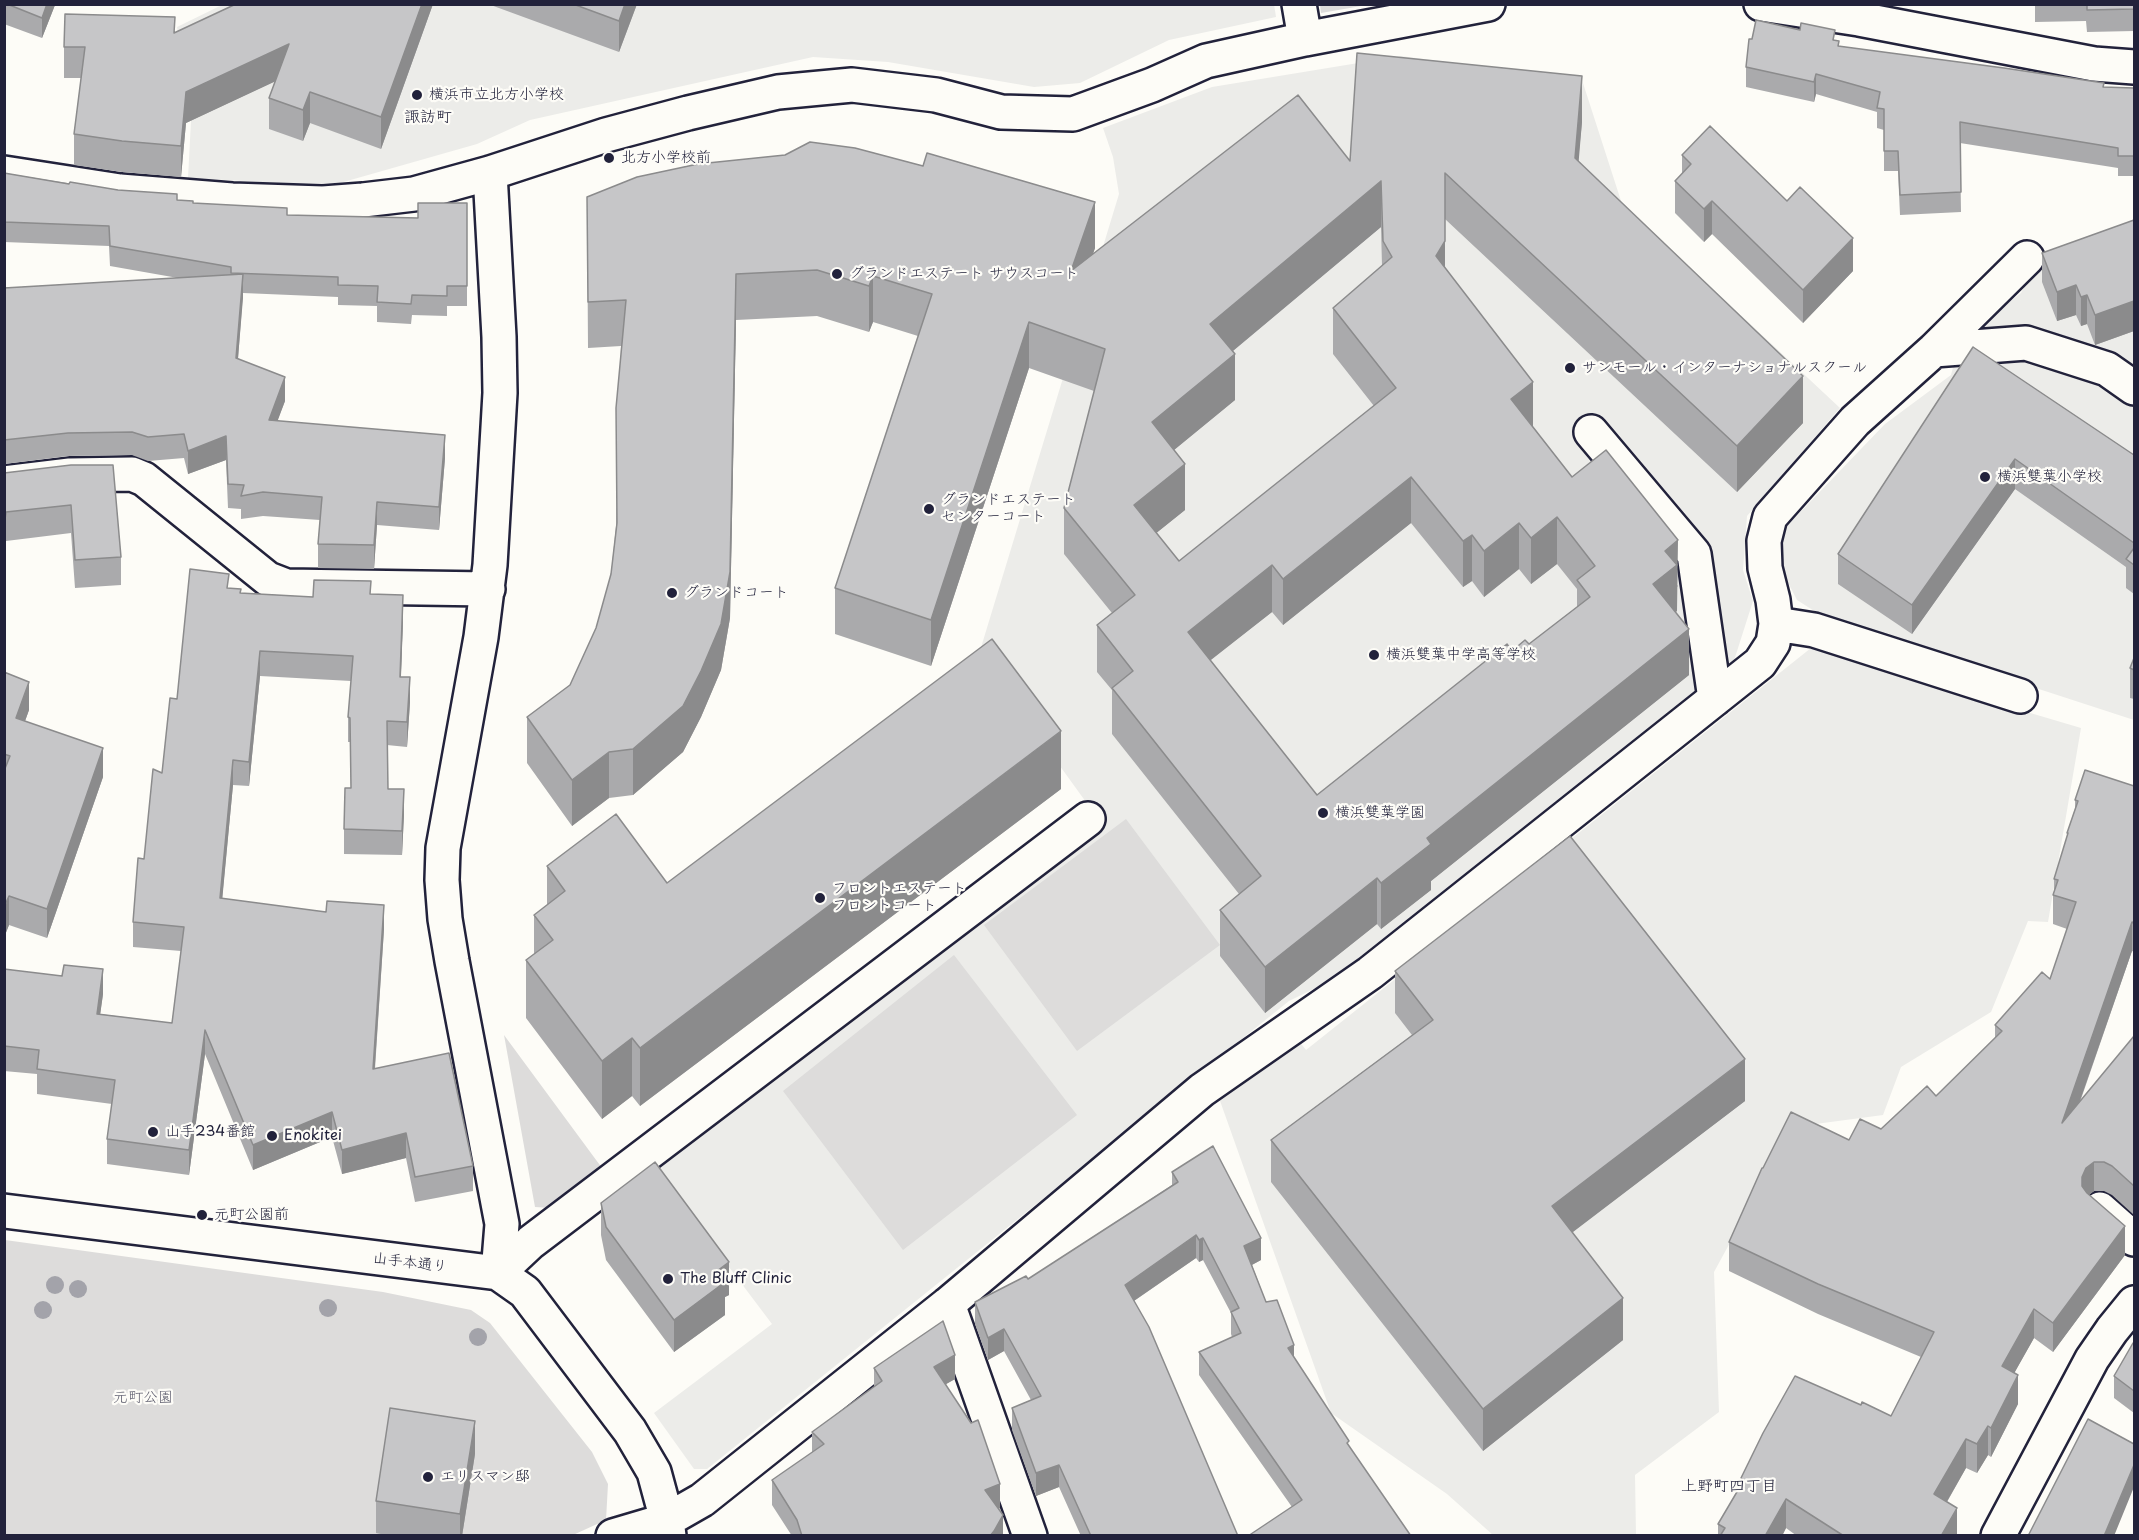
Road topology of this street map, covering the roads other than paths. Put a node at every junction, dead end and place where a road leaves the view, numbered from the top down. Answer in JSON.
{"nodes":[{"id":1,"x":1299,"y":4,"type":"edge"},
{"id":2,"x":1488,"y":4,"type":"edge"},
{"id":3,"x":1761,"y":4,"type":"edge"},
{"id":4,"x":1305,"y":39,"type":"junction"},
{"id":5,"x":2134,"y":67,"type":"edge"},
{"id":6,"x":4,"y":173,"type":"edge"},
{"id":7,"x":490,"y":173,"type":"junction"},
{"id":8,"x":2027,"y":258,"type":"dead end"},
{"id":9,"x":1934,"y":350,"type":"junction"},
{"id":10,"x":2134,"y":388,"type":"edge"},
{"id":11,"x":1591,"y":432,"type":"dead end"},
{"id":12,"x":4,"y":483,"type":"edge"},
{"id":13,"x":488,"y":589,"type":"junction"},
{"id":14,"x":1776,"y":624,"type":"junction"},
{"id":15,"x":2020,"y":696,"type":"dead end"},
{"id":16,"x":1715,"y":699,"type":"junction"},
{"id":17,"x":1088,"y":819,"type":"dead end"},
{"id":18,"x":2100,"y":1209,"type":"edge"},
{"id":19,"x":4,"y":1211,"type":"edge"},
{"id":20,"x":2134,"y":1239,"type":"edge"},
{"id":21,"x":498,"y":1273,"type":"junction"},
{"id":22,"x":2134,"y":1303,"type":"edge"},
{"id":23,"x":948,"y":1304,"type":"junction"},
{"id":24,"x":668,"y":1528,"type":"edge"},
{"id":25,"x":613,"y":1536,"type":"edge"},
{"id":26,"x":1030,"y":1536,"type":"edge"},
{"id":27,"x":1998,"y":1536,"type":"edge"}],
"edges":[{"from":1,"to":4,"type":"street"},
{"from":2,"to":4,"type":"street"},
{"from":3,"to":5,"type":"street"},
{"from":4,"to":7,"type":"street"},
{"from":6,"to":7,"type":"street"},
{"from":7,"to":13,"type":"street"},
{"from":8,"to":9,"type":"street"},
{"from":9,"to":10,"type":"street"},
{"from":9,"to":14,"type":"street"},
{"from":11,"to":16,"type":"street"},
{"from":12,"to":13,"type":"street"},
{"from":13,"to":21,"type":"street"},
{"from":14,"to":15,"type":"street"},
{"from":14,"to":16,"type":"street"},
{"from":16,"to":23,"type":"street"},
{"from":17,"to":21,"type":"street"},
{"from":18,"to":20,"type":"street"},
{"from":19,"to":21,"type":"street","name":"山手本通り"},
{"from":21,"to":24,"type":"street","name":"山手本通り"},
{"from":22,"to":27,"type":"street"},
{"from":23,"to":24,"type":"street"},
{"from":23,"to":26,"type":"street"},
{"from":24,"to":25,"type":"street"}]}
